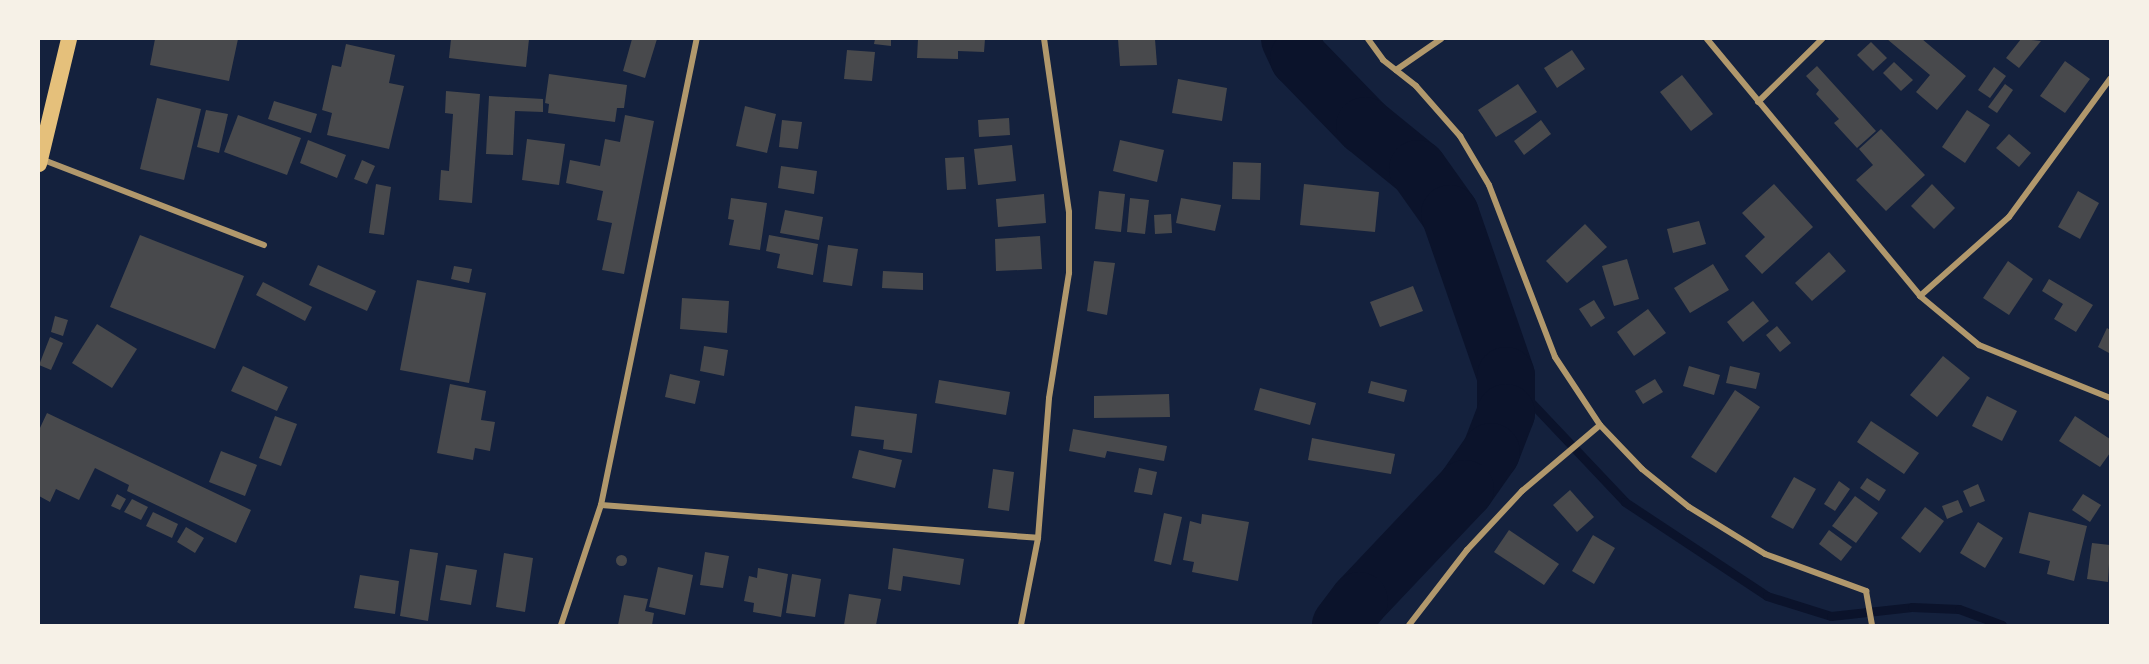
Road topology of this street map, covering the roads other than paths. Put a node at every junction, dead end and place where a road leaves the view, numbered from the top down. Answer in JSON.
{"nodes":[{"id":1,"x":69,"y":39,"type":"edge"},
{"id":2,"x":697,"y":39,"type":"edge"},
{"id":3,"x":1044,"y":39,"type":"edge"},
{"id":4,"x":1368,"y":39,"type":"edge"},
{"id":5,"x":1441,"y":39,"type":"edge"},
{"id":6,"x":1707,"y":39,"type":"edge"},
{"id":7,"x":1822,"y":39,"type":"edge"},
{"id":8,"x":1396,"y":70,"type":"junction"},
{"id":9,"x":2110,"y":79,"type":"edge"},
{"id":10,"x":1758,"y":102,"type":"junction"},
{"id":11,"x":40,"y":162,"type":"edge"},
{"id":12,"x":264,"y":245,"type":"dead end"},
{"id":13,"x":1920,"y":296,"type":"junction"},
{"id":14,"x":2110,"y":398,"type":"edge"},
{"id":15,"x":1600,"y":424,"type":"junction"},
{"id":16,"x":601,"y":505,"type":"junction"},
{"id":17,"x":1038,"y":538,"type":"junction"},
{"id":18,"x":561,"y":625,"type":"edge"},
{"id":19,"x":1021,"y":625,"type":"edge"},
{"id":20,"x":1409,"y":625,"type":"edge"},
{"id":21,"x":1872,"y":625,"type":"edge"}],
"edges":[{"from":1,"to":11,"type":"highway"},
{"from":2,"to":16,"type":"street"},
{"from":3,"to":17,"type":"street"},
{"from":4,"to":8,"type":"street"},
{"from":5,"to":8,"type":"street"},
{"from":6,"to":10,"type":"street"},
{"from":7,"to":10,"type":"street"},
{"from":8,"to":15,"type":"street"},
{"from":9,"to":13,"type":"street"},
{"from":10,"to":13,"type":"street"},
{"from":11,"to":12,"type":"street"},
{"from":13,"to":14,"type":"street"},
{"from":15,"to":20,"type":"street"},
{"from":15,"to":21,"type":"street"},
{"from":16,"to":17,"type":"street"},
{"from":16,"to":18,"type":"street"},
{"from":17,"to":19,"type":"street"}]}
